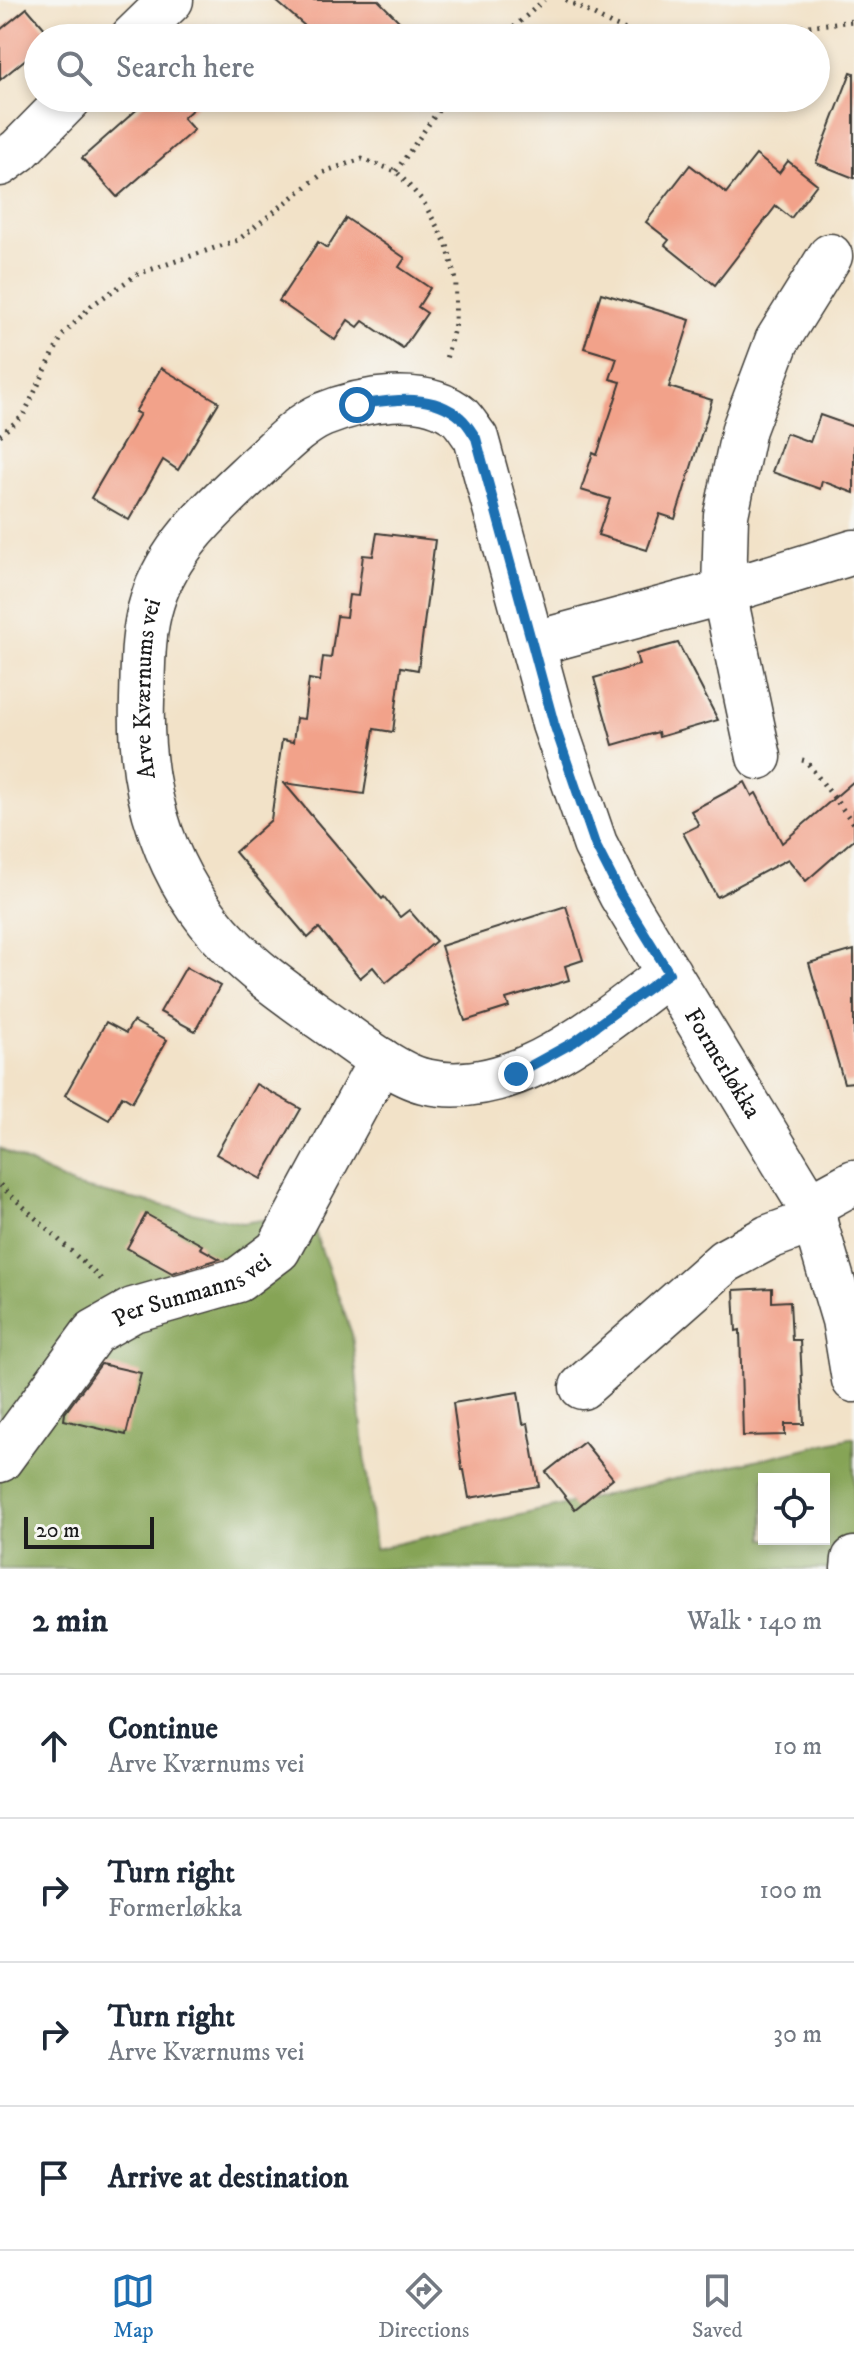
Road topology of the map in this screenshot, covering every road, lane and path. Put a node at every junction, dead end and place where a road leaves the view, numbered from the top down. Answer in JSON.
{"nodes":[{"id":1,"x":171,"y":0,"type":"edge"},
{"id":2,"x":544,"y":0,"type":"edge"},
{"id":3,"x":566,"y":0,"type":"edge"},
{"id":4,"x":854,"y":21,"type":"edge"},
{"id":5,"x":146,"y":24,"type":"edge"},
{"id":6,"x":517,"y":24,"type":"edge"},
{"id":7,"x":611,"y":24,"type":"edge"},
{"id":8,"x":827,"y":24,"type":"edge"},
{"id":9,"x":56,"y":112,"type":"edge"},
{"id":10,"x":437,"y":112,"type":"edge"},
{"id":11,"x":0,"y":164,"type":"edge"},
{"id":12,"x":396,"y":171,"type":"junction"},
{"id":13,"x":830,"y":256,"type":"dead end"},
{"id":14,"x":436,"y":403,"type":"junction"},
{"id":15,"x":0,"y":435,"type":"edge"},
{"id":16,"x":854,"y":552,"type":"edge"},
{"id":17,"x":724,"y":592,"type":"junction"},
{"id":18,"x":532,"y":644,"type":"junction"},
{"id":19,"x":759,"y":757,"type":"joint"},
{"id":20,"x":854,"y":824,"type":"edge"},
{"id":21,"x":669,"y":973,"type":"junction"},
{"id":22,"x":381,"y":1060,"type":"junction"},
{"id":23,"x":854,"y":1182,"type":"edge"},
{"id":24,"x":0,"y":1185,"type":"edge"},
{"id":25,"x":812,"y":1213,"type":"junction"},
{"id":26,"x":133,"y":1310,"type":"junction"},
{"id":27,"x":854,"y":1380,"type":"edge"},
{"id":28,"x":582,"y":1387,"type":"dead end"},
{"id":29,"x":0,"y":1460,"type":"edge"},
{"id":30,"x":854,"y":1559,"type":"edge"},
{"id":31,"x":853,"y":1569,"type":"edge"}],
"edges":[{"from":1,"to":5,"type":"street"},
{"from":2,"to":6,"type":"path"},
{"from":3,"to":7,"type":"path"},
{"from":4,"to":8,"type":"path"},
{"from":9,"to":11,"type":"street"},
{"from":10,"to":12,"type":"path"},
{"from":12,"to":14,"type":"path"},
{"from":12,"to":15,"type":"path"},
{"from":13,"to":17,"type":"street"},
{"from":14,"to":18,"type":"street","name":"Formerløkka"},
{"from":14,"to":22,"type":"street","name":"Arve Kværnums vei"},
{"from":16,"to":17,"type":"street"},
{"from":17,"to":18,"type":"street"},
{"from":17,"to":19,"type":"street"},
{"from":18,"to":21,"type":"street","name":"Formerløkka"},
{"from":19,"to":20,"type":"path"},
{"from":21,"to":22,"type":"street","name":"Arve Kværnums vei"},
{"from":21,"to":25,"type":"street","name":"Formerløkka"},
{"from":22,"to":26,"type":"street","name":"Per Sunmanns vei"},
{"from":23,"to":25,"type":"street"},
{"from":24,"to":26,"type":"path"},
{"from":25,"to":27,"type":"street","name":"Formerløkka"},
{"from":25,"to":28,"type":"street"},
{"from":26,"to":29,"type":"street","name":"Per Sunmanns vei"},
{"from":30,"to":31,"type":"street"}]}
